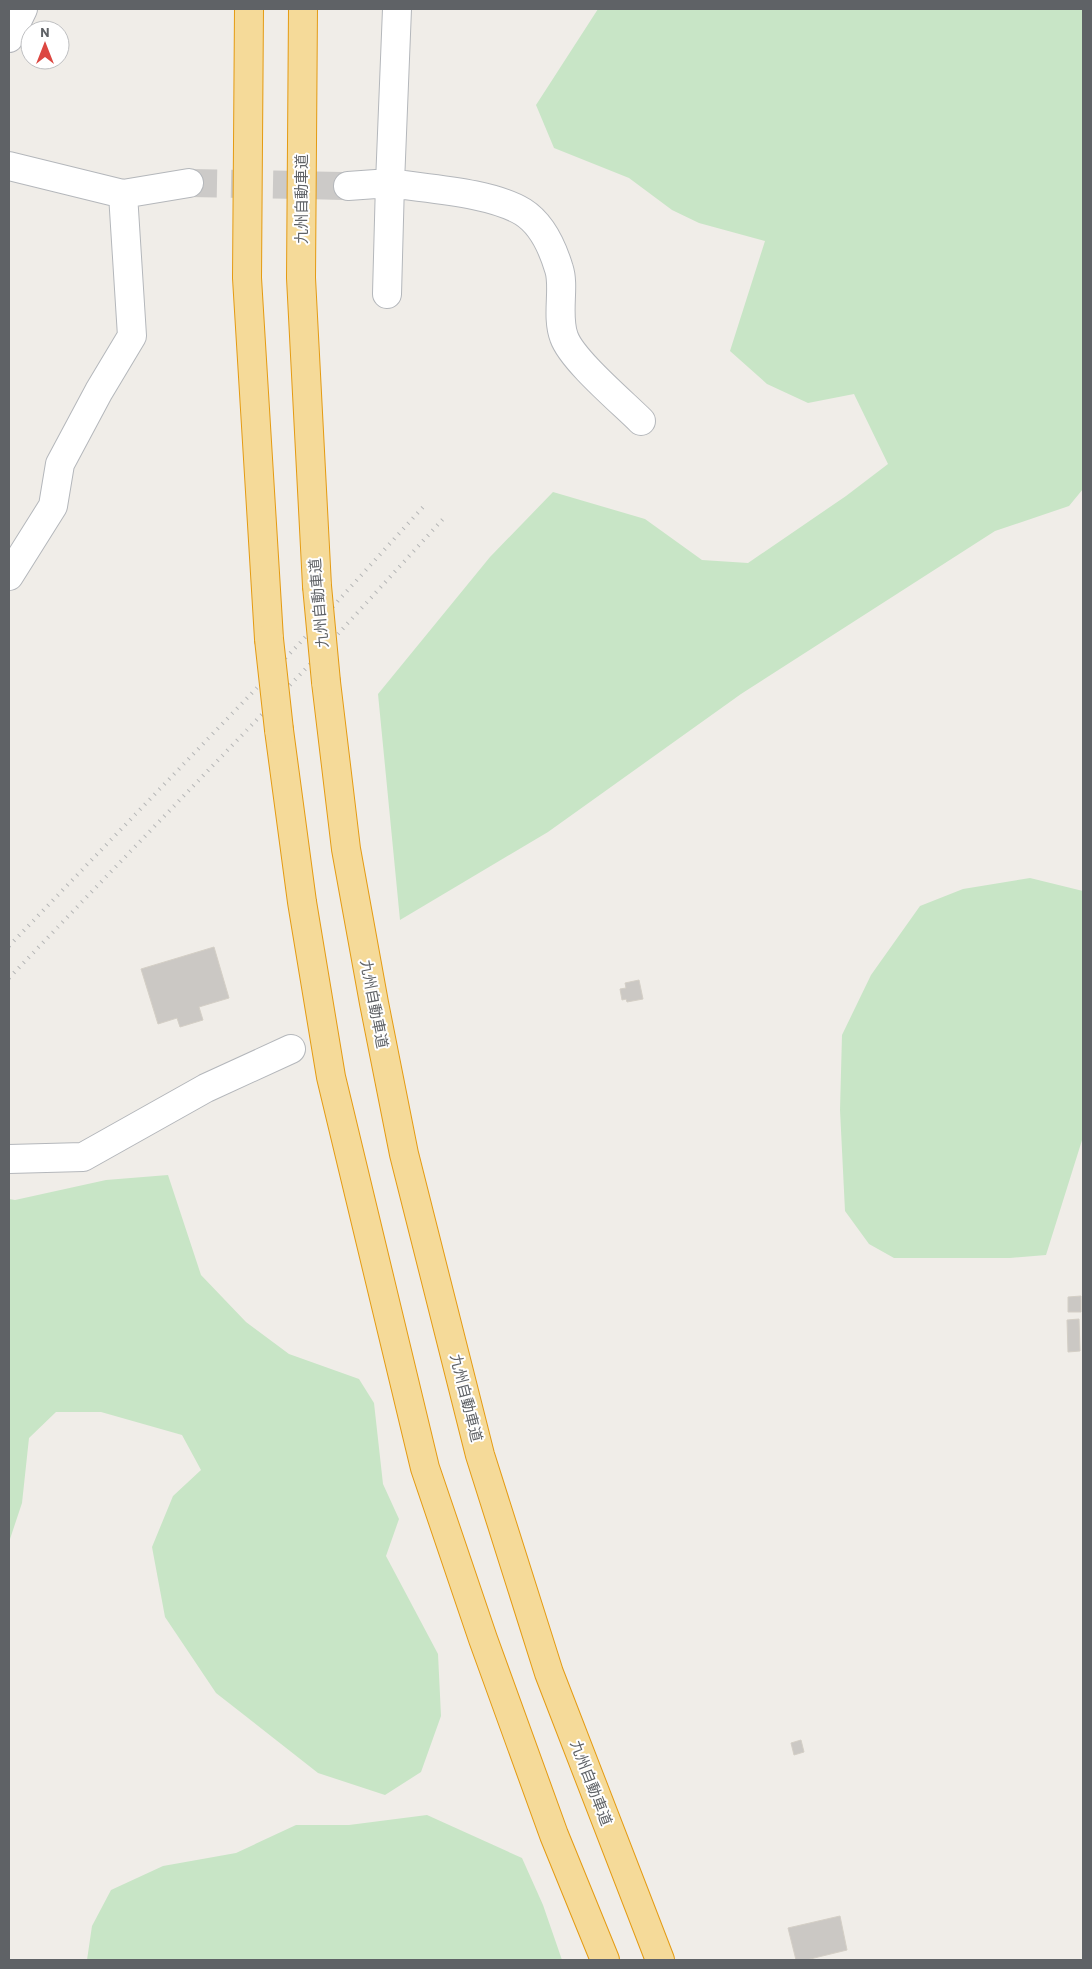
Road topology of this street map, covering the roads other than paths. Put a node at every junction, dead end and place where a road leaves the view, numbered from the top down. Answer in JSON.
{"nodes":[{"id":1,"x":23,"y":9,"type":"edge"},
{"id":2,"x":249,"y":9,"type":"edge"},
{"id":3,"x":303,"y":9,"type":"edge"},
{"id":4,"x":397,"y":9,"type":"edge"},
{"id":5,"x":9,"y":38,"type":"edge"},
{"id":6,"x":9,"y":166,"type":"edge"},
{"id":7,"x":189,"y":183,"type":"tunnel mouth"},
{"id":8,"x":390,"y":183,"type":"junction"},
{"id":9,"x":348,"y":186,"type":"tunnel mouth"},
{"id":10,"x":123,"y":194,"type":"junction"},
{"id":11,"x":387,"y":294,"type":"dead end"},
{"id":12,"x":641,"y":421,"type":"dead end"},
{"id":13,"x":9,"y":576,"type":"edge"},
{"id":14,"x":290,"y":1049,"type":"dead end"},
{"id":15,"x":9,"y":1160,"type":"edge"},
{"id":16,"x":605,"y":1960,"type":"edge"},
{"id":17,"x":660,"y":1960,"type":"edge"}],
"edges":[{"from":1,"to":5,"type":"street"},
{"from":2,"to":16,"type":"highway","bridge":true},
{"from":3,"to":17,"type":"highway","name":"九州自動車道","bridge":true},
{"from":4,"to":8,"type":"street"},
{"from":6,"to":10,"type":"street"},
{"from":7,"to":10,"type":"street"},
{"from":8,"to":9,"type":"street"},
{"from":8,"to":11,"type":"street"},
{"from":8,"to":12,"type":"street"},
{"from":10,"to":13,"type":"street"},
{"from":14,"to":15,"type":"street"}]}
